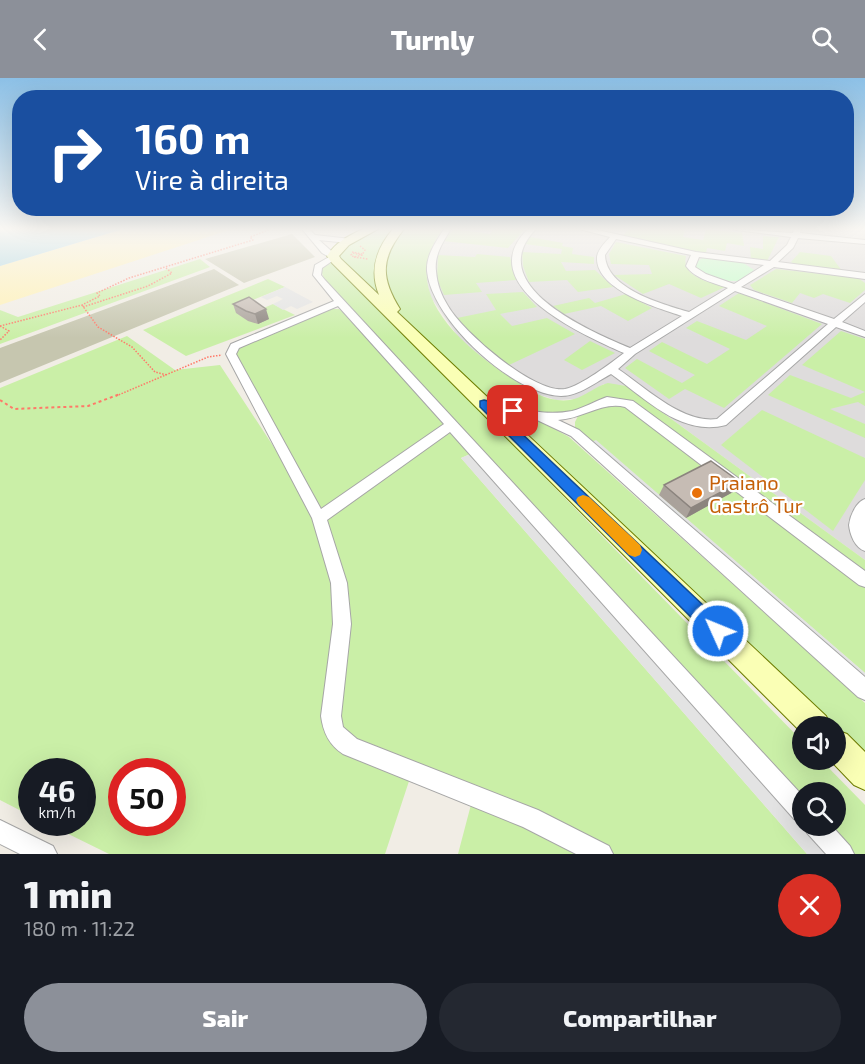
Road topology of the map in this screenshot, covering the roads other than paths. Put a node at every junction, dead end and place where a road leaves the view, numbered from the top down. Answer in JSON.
{"nodes":[{"id":1,"x":319,"y":265,"type":"edge"},
{"id":2,"x":342,"y":265,"type":"edge"},
{"id":3,"x":380,"y":265,"type":"edge"},
{"id":4,"x":431,"y":265,"type":"edge"},
{"id":5,"x":516,"y":265,"type":"edge"},
{"id":6,"x":603,"y":265,"type":"edge"},
{"id":7,"x":692,"y":265,"type":"edge"},
{"id":8,"x":770,"y":265,"type":"edge"},
{"id":9,"x":781,"y":265,"type":"edge"},
{"id":10,"x":865,"y":276,"type":"edge"},
{"id":11,"x":736,"y":287,"type":"junction"},
{"id":12,"x":865,"y":297,"type":"edge"},
{"id":13,"x":339,"y":302,"type":"junction"},
{"id":14,"x":689,"y":315,"type":"junction"},
{"id":15,"x":836,"y":323,"type":"junction"},
{"id":16,"x":407,"y":328,"type":"junction"},
{"id":17,"x":865,"y":334,"type":"edge"},
{"id":18,"x":631,"y":352,"type":"junction"},
{"id":19,"x":610,"y":369,"type":"junction"},
{"id":20,"x":484,"y":404,"type":"junction"},
{"id":21,"x":579,"y":414,"type":"junction"},
{"id":22,"x":541,"y":417,"type":"junction"},
{"id":23,"x":451,"y":425,"type":"junction"},
{"id":24,"x":575,"y":433,"type":"junction"},
{"id":25,"x":865,"y":505,"type":"edge"},
{"id":26,"x":319,"y":518,"type":"junction"},
{"id":27,"x":865,"y":545,"type":"edge"},
{"id":28,"x":865,"y":580,"type":"edge"},
{"id":29,"x":865,"y":690,"type":"edge"},
{"id":30,"x":806,"y":716,"type":"edge"},
{"id":31,"x":846,"y":755,"type":"edge"},
{"id":32,"x":863,"y":771,"type":"edge"},
{"id":33,"x":792,"y":800,"type":"edge"},
{"id":34,"x":0,"y":832,"type":"edge"},
{"id":35,"x":826,"y":836,"type":"edge"},
{"id":36,"x":45,"y":854,"type":"edge"},
{"id":37,"x":602,"y":854,"type":"edge"},
{"id":38,"x":842,"y":854,"type":"edge"}],
"edges":[{"from":1,"to":13,"type":"street"},
{"from":2,"to":16,"type":"main road"},
{"from":3,"to":16,"type":"main road"},
{"from":4,"to":19,"type":"street"},
{"from":5,"to":18,"type":"street"},
{"from":6,"to":14,"type":"street"},
{"from":7,"to":11,"type":"street"},
{"from":8,"to":11,"type":"street"},
{"from":9,"to":10,"type":"street"},
{"from":11,"to":14,"type":"street"},
{"from":11,"to":15,"type":"street"},
{"from":12,"to":15,"type":"street"},
{"from":13,"to":23,"type":"street"},
{"from":13,"to":26,"type":"street"},
{"from":14,"to":18,"type":"street"},
{"from":15,"to":17,"type":"street"},
{"from":15,"to":19,"type":"street"},
{"from":16,"to":20,"type":"main road"},
{"from":18,"to":19,"type":"street"},
{"from":20,"to":22,"type":"street"},
{"from":20,"to":30,"type":"main road"},
{"from":21,"to":22,"type":"street"},
{"from":21,"to":24,"type":"street"},
{"from":21,"to":28,"type":"street"},
{"from":22,"to":24,"type":"street"},
{"from":23,"to":26,"type":"street"},
{"from":23,"to":33,"type":"street"},
{"from":24,"to":29,"type":"street"},
{"from":25,"to":27,"type":"street"},
{"from":26,"to":37,"type":"street"},
{"from":31,"to":32,"type":"main road"},
{"from":34,"to":36,"type":"street"},
{"from":35,"to":38,"type":"street"}]}
